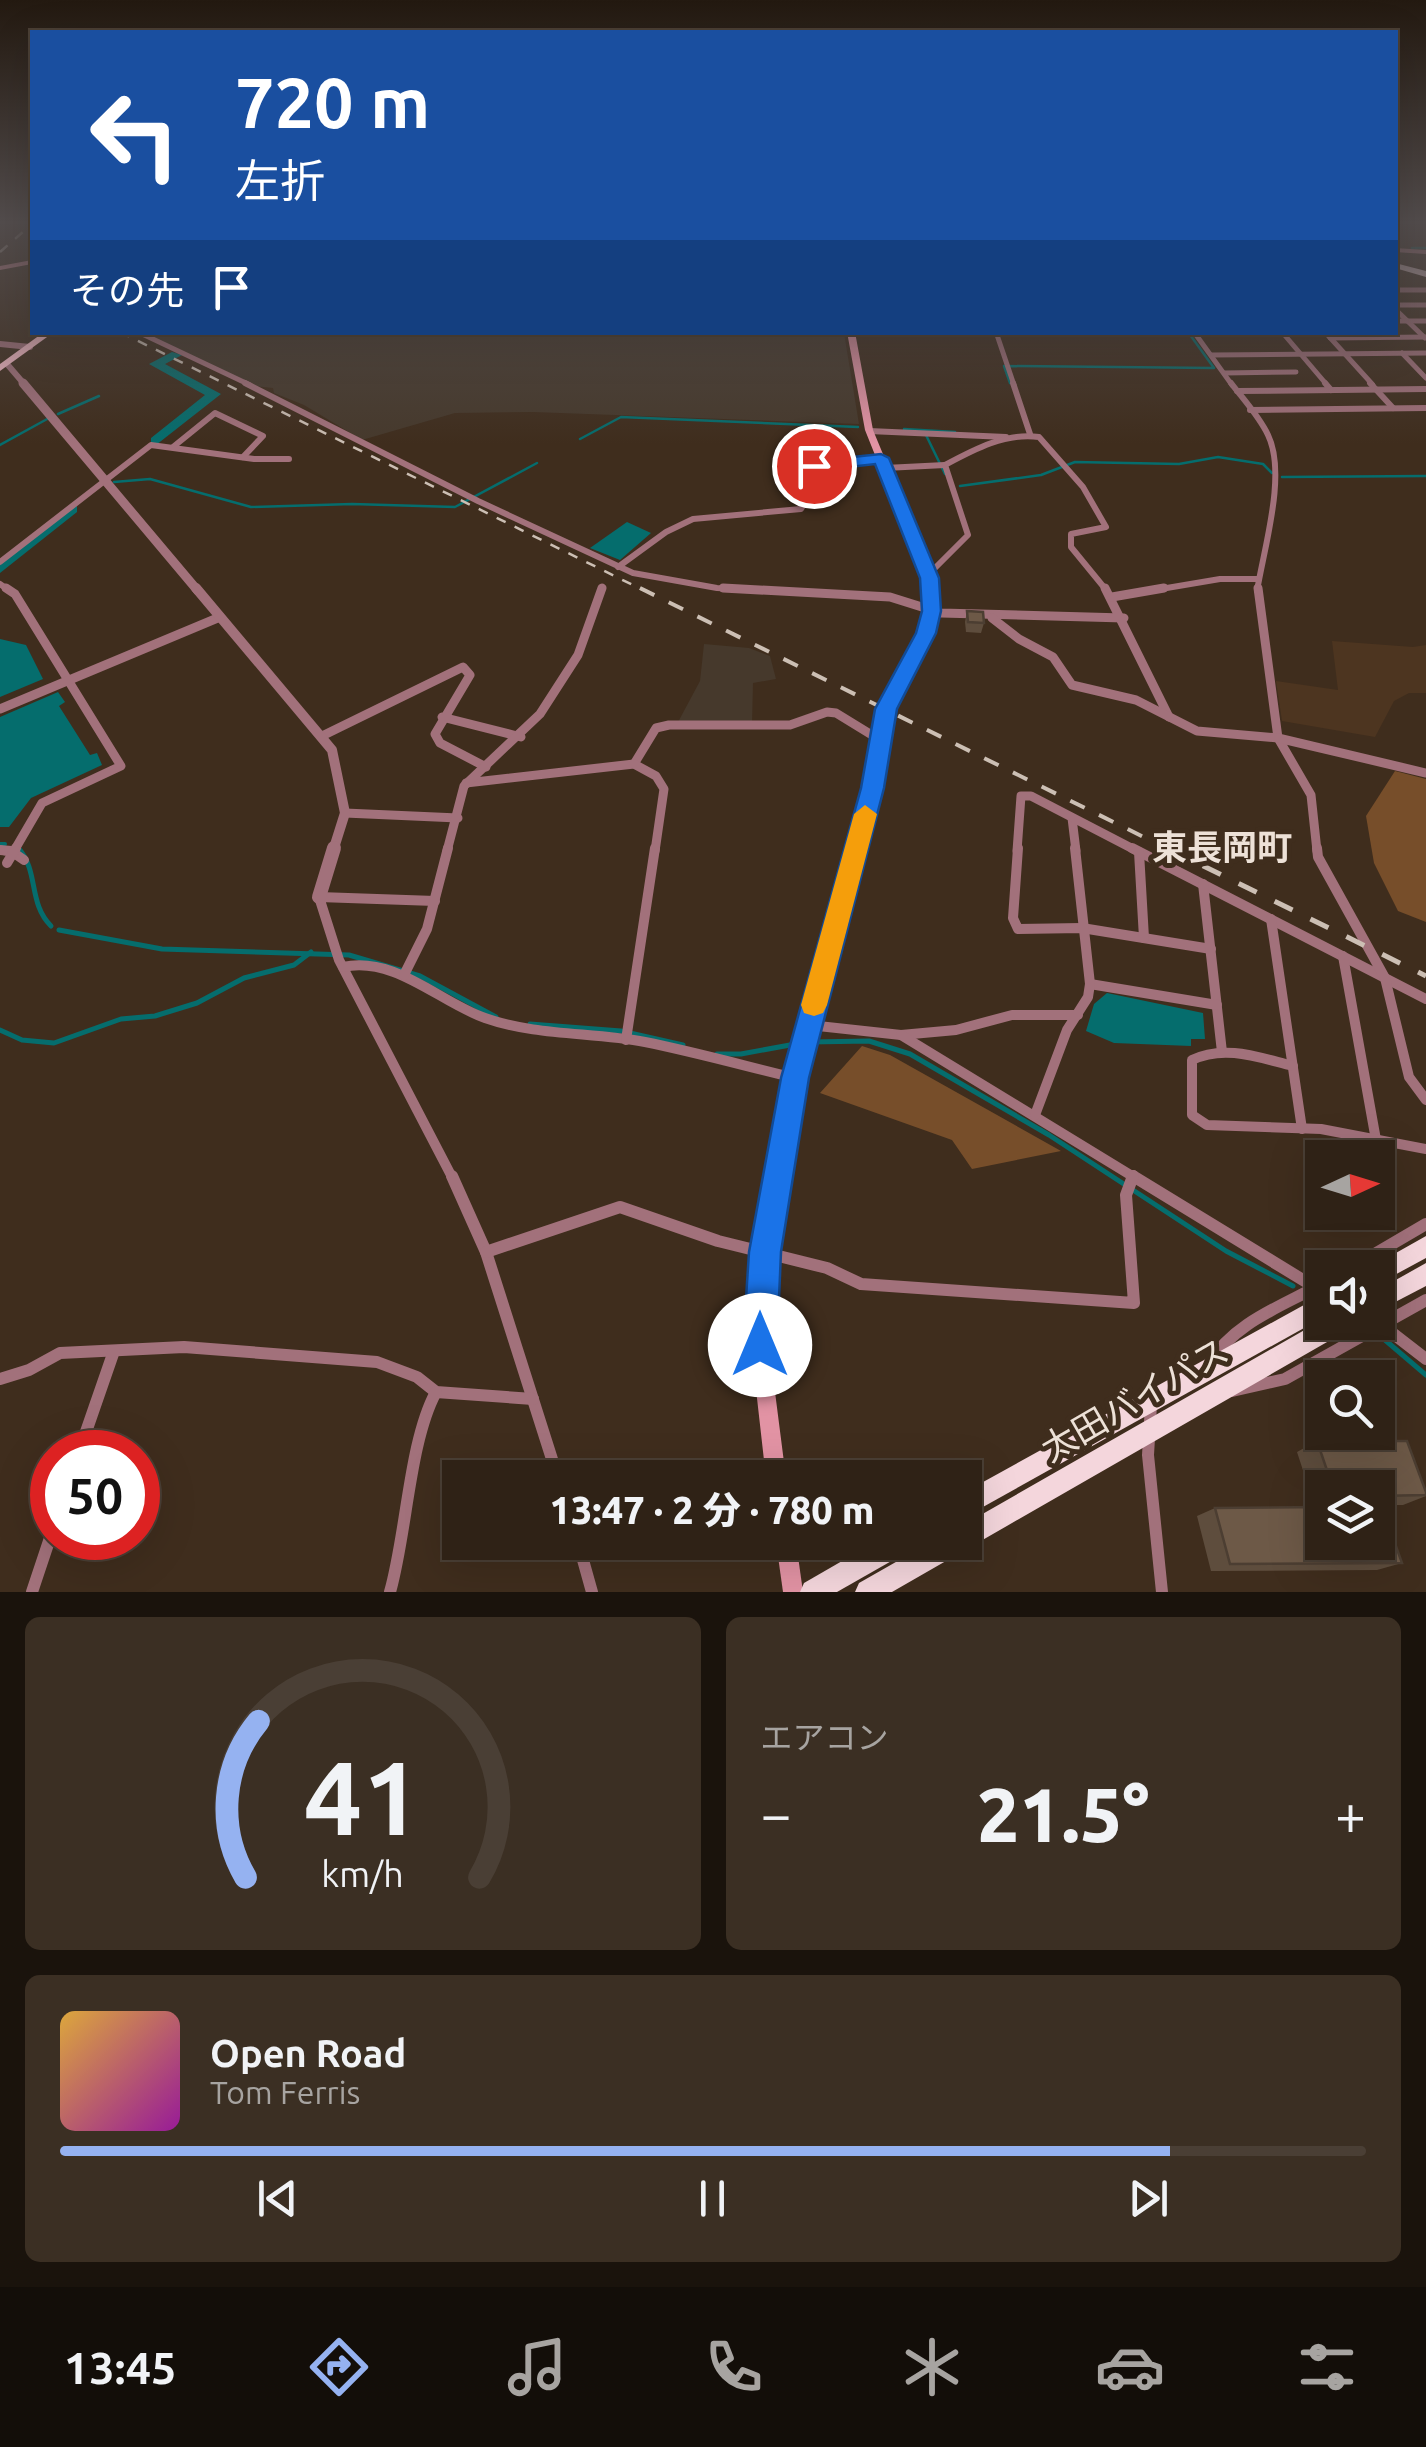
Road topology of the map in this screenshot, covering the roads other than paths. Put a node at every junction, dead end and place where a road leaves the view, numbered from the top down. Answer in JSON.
{"nodes":[{"id":1,"x":1426,"y":305,"type":"edge"},
{"id":2,"x":1398,"y":307,"type":"edge"},
{"id":3,"x":1398,"y":310,"type":"edge"},
{"id":4,"x":1408,"y":321,"type":"junction"},
{"id":5,"x":1426,"y":321,"type":"edge"},
{"id":6,"x":1398,"y":322,"type":"edge"},
{"id":7,"x":46,"y":335,"type":"edge"},
{"id":8,"x":144,"y":335,"type":"edge"},
{"id":9,"x":853,"y":335,"type":"edge"},
{"id":10,"x":997,"y":335,"type":"edge"},
{"id":11,"x":1196,"y":335,"type":"edge"},
{"id":12,"x":1285,"y":335,"type":"edge"},
{"id":13,"x":1327,"y":335,"type":"edge"},
{"id":14,"x":1425,"y":338,"type":"edge"},
{"id":15,"x":0,"y":344,"type":"edge"},
{"id":16,"x":30,"y":347,"type":"junction"},
{"id":17,"x":1426,"y":353,"type":"edge"},
{"id":18,"x":1302,"y":354,"type":"junction"},
{"id":19,"x":1344,"y":354,"type":"junction"},
{"id":20,"x":1402,"y":354,"type":"junction"},
{"id":21,"x":1211,"y":356,"type":"junction"},
{"id":22,"x":3,"y":366,"type":"edge"},
{"id":23,"x":1296,"y":372,"type":"dead end"},
{"id":24,"x":1224,"y":374,"type":"junction"},
{"id":25,"x":1426,"y":378,"type":"edge"},
{"id":26,"x":1426,"y":389,"type":"edge"},
{"id":27,"x":1331,"y":390,"type":"junction"},
{"id":28,"x":1376,"y":390,"type":"junction"},
{"id":29,"x":1237,"y":391,"type":"junction"},
{"id":30,"x":1393,"y":408,"type":"junction"},
{"id":31,"x":1426,"y":408,"type":"edge"},
{"id":32,"x":1250,"y":410,"type":"junction"},
{"id":33,"x":869,"y":430,"type":"junction"},
{"id":34,"x":1030,"y":434,"type":"junction"},
{"id":35,"x":1014,"y":438,"type":"junction"},
{"id":36,"x":172,"y":448,"type":"junction"},
{"id":37,"x":243,"y":457,"type":"junction"},
{"id":38,"x":289,"y":459,"type":"dead end"},
{"id":39,"x":883,"y":463,"type":"junction"},
{"id":40,"x":941,"y":465,"type":"junction"},
{"id":41,"x":106,"y":478,"type":"junction"},
{"id":42,"x":0,"y":562,"type":"edge"},
{"id":43,"x":618,"y":566,"type":"junction"},
{"id":44,"x":928,"y":575,"type":"junction"},
{"id":45,"x":1259,"y":579,"type":"junction"},
{"id":46,"x":0,"y":584,"type":"edge"},
{"id":47,"x":602,"y":588,"type":"dead end"},
{"id":48,"x":1112,"y":597,"type":"junction"},
{"id":49,"x":931,"y":611,"type":"junction"},
{"id":50,"x":990,"y":616,"type":"junction"},
{"id":51,"x":220,"y":617,"type":"junction"},
{"id":52,"x":1124,"y":618,"type":"junction"},
{"id":53,"x":68,"y":681,"type":"junction"},
{"id":54,"x":0,"y":709,"type":"edge"},
{"id":55,"x":442,"y":717,"type":"junction"},
{"id":56,"x":1169,"y":717,"type":"junction"},
{"id":57,"x":322,"y":736,"type":"junction"},
{"id":58,"x":521,"y":737,"type":"junction"},
{"id":59,"x":1278,"y":738,"type":"junction"},
{"id":60,"x":880,"y":740,"type":"junction"},
{"id":61,"x":634,"y":764,"type":"junction"},
{"id":62,"x":486,"y":767,"type":"junction"},
{"id":63,"x":1426,"y":773,"type":"edge"},
{"id":64,"x":466,"y":783,"type":"junction"},
{"id":65,"x":345,"y":814,"type":"junction"},
{"id":66,"x":458,"y":818,"type":"junction"},
{"id":67,"x":1072,"y":818,"type":"junction"},
{"id":68,"x":6,"y":851,"type":"edge"},
{"id":69,"x":1139,"y":852,"type":"junction"},
{"id":70,"x":4,"y":863,"type":"edge"},
{"id":71,"x":1203,"y":884,"type":"junction"},
{"id":72,"x":319,"y":896,"type":"junction"},
{"id":73,"x":435,"y":900,"type":"junction"},
{"id":74,"x":1271,"y":919,"type":"junction"},
{"id":75,"x":1082,"y":928,"type":"junction"},
{"id":76,"x":1144,"y":938,"type":"junction"},
{"id":77,"x":1211,"y":949,"type":"junction"},
{"id":78,"x":1343,"y":956,"type":"junction"},
{"id":79,"x":343,"y":967,"type":"junction"},
{"id":80,"x":404,"y":975,"type":"junction"},
{"id":81,"x":1385,"y":978,"type":"junction"},
{"id":82,"x":1090,"y":984,"type":"junction"},
{"id":83,"x":1426,"y":999,"type":"edge"},
{"id":84,"x":1217,"y":1005,"type":"junction"},
{"id":85,"x":1078,"y":1015,"type":"junction"},
{"id":86,"x":809,"y":1025,"type":"junction"},
{"id":87,"x":902,"y":1035,"type":"junction"},
{"id":88,"x":626,"y":1040,"type":"junction"},
{"id":89,"x":1222,"y":1052,"type":"junction"},
{"id":90,"x":1294,"y":1066,"type":"junction"},
{"id":91,"x":795,"y":1078,"type":"junction"},
{"id":92,"x":1426,"y":1100,"type":"edge"},
{"id":93,"x":1035,"y":1115,"type":"junction"},
{"id":94,"x":1302,"y":1129,"type":"junction"},
{"id":95,"x":1376,"y":1140,"type":"joint"},
{"id":96,"x":1395,"y":1143,"type":"edge"},
{"id":97,"x":1426,"y":1149,"type":"edge"},
{"id":98,"x":1134,"y":1176,"type":"junction"},
{"id":99,"x":1426,"y":1224,"type":"edge"},
{"id":100,"x":1426,"y":1246,"type":"edge"},
{"id":101,"x":1382,"y":1250,"type":"edge"},
{"id":102,"x":486,"y":1252,"type":"junction"},
{"id":103,"x":765,"y":1252,"type":"junction"},
{"id":104,"x":1395,"y":1264,"type":"edge"},
{"id":105,"x":1426,"y":1274,"type":"edge"},
{"id":106,"x":1305,"y":1283,"type":"edge"},
{"id":107,"x":1395,"y":1291,"type":"edge"},
{"id":108,"x":1426,"y":1300,"type":"edge"},
{"id":109,"x":1305,"y":1304,"type":"edge"},
{"id":110,"x":1395,"y":1318,"type":"edge"},
{"id":111,"x":1395,"y":1335,"type":"edge"},
{"id":112,"x":1305,"y":1338,"type":"edge"},
{"id":113,"x":1354,"y":1340,"type":"edge"},
{"id":114,"x":114,"y":1351,"type":"junction"},
{"id":115,"x":1426,"y":1359,"type":"edge"},
{"id":116,"x":0,"y":1379,"type":"edge"},
{"id":117,"x":1213,"y":1381,"type":"junction"},
{"id":118,"x":436,"y":1392,"type":"junction"},
{"id":119,"x":533,"y":1399,"type":"junction"},
{"id":120,"x":1151,"y":1402,"type":"junction"},
{"id":121,"x":87,"y":1430,"type":"edge"},
{"id":122,"x":1149,"y":1434,"type":"junction"},
{"id":123,"x":1059,"y":1452,"type":"junction"},
{"id":124,"x":552,"y":1460,"type":"edge"},
{"id":125,"x":774,"y":1460,"type":"edge"},
{"id":126,"x":982,"y":1495,"type":"edge"},
{"id":127,"x":982,"y":1528,"type":"edge"},
{"id":128,"x":43,"y":1560,"type":"edge"},
{"id":129,"x":583,"y":1560,"type":"edge"},
{"id":130,"x":789,"y":1560,"type":"edge"},
{"id":131,"x":868,"y":1560,"type":"edge"},
{"id":132,"x":924,"y":1560,"type":"edge"},
{"id":133,"x":32,"y":1592,"type":"edge"},
{"id":134,"x":390,"y":1592,"type":"edge"},
{"id":135,"x":592,"y":1592,"type":"edge"},
{"id":136,"x":793,"y":1592,"type":"edge"},
{"id":137,"x":812,"y":1592,"type":"edge"},
{"id":138,"x":868,"y":1592,"type":"edge"},
{"id":139,"x":1162,"y":1592,"type":"edge"}],
"edges":[{"from":1,"to":2,"type":"street"},
{"from":3,"to":4,"type":"street"},
{"from":4,"to":5,"type":"street"},
{"from":4,"to":6,"type":"street"},
{"from":4,"to":14,"type":"street"},
{"from":7,"to":16,"type":"main road"},
{"from":8,"to":43,"type":"street"},
{"from":9,"to":33,"type":"main road"},
{"from":10,"to":34,"type":"street"},
{"from":11,"to":21,"type":"street"},
{"from":12,"to":18,"type":"street"},
{"from":13,"to":14,"type":"street"},
{"from":13,"to":19,"type":"street"},
{"from":15,"to":16,"type":"street"},
{"from":16,"to":22,"type":"main road"},
{"from":17,"to":20,"type":"street"},
{"from":18,"to":19,"type":"street"},
{"from":18,"to":21,"type":"street"},
{"from":18,"to":27,"type":"street"},
{"from":19,"to":20,"type":"street"},
{"from":19,"to":28,"type":"street"},
{"from":20,"to":25,"type":"street"},
{"from":21,"to":24,"type":"street"},
{"from":22,"to":41,"type":"street"},
{"from":23,"to":24,"type":"street"},
{"from":24,"to":29,"type":"street"},
{"from":26,"to":28,"type":"street"},
{"from":27,"to":28,"type":"street"},
{"from":27,"to":29,"type":"street"},
{"from":28,"to":30,"type":"street"},
{"from":29,"to":32,"type":"street"},
{"from":30,"to":31,"type":"street"},
{"from":30,"to":32,"type":"street"},
{"from":32,"to":45,"type":"street"},
{"from":33,"to":35,"type":"street"},
{"from":33,"to":39,"type":"main road"},
{"from":34,"to":35,"type":"street"},
{"from":34,"to":48,"type":"street"},
{"from":35,"to":40,"type":"street"},
{"from":36,"to":37,"type":"street"},
{"from":36,"to":37,"type":"street"},
{"from":36,"to":41,"type":"street"},
{"from":37,"to":38,"type":"street"},
{"from":39,"to":40,"type":"street"},
{"from":39,"to":43,"type":"street"},
{"from":39,"to":44,"type":"main road"},
{"from":40,"to":44,"type":"street"},
{"from":41,"to":42,"type":"street"},
{"from":41,"to":51,"type":"street"},
{"from":43,"to":49,"type":"street"},
{"from":44,"to":49,"type":"main road"},
{"from":45,"to":48,"type":"street"},
{"from":45,"to":59,"type":"street"},
{"from":46,"to":53,"type":"street"},
{"from":47,"to":58,"type":"street"},
{"from":48,"to":52,"type":"street"},
{"from":49,"to":50,"type":"street"},
{"from":49,"to":60,"type":"main road"},
{"from":50,"to":52,"type":"street"},
{"from":50,"to":56,"type":"street"},
{"from":51,"to":53,"type":"street"},
{"from":51,"to":57,"type":"street"},
{"from":52,"to":56,"type":"street"},
{"from":53,"to":54,"type":"street"},
{"from":53,"to":68,"type":"street"},
{"from":55,"to":57,"type":"street"},
{"from":55,"to":58,"type":"street"},
{"from":55,"to":62,"type":"street"},
{"from":56,"to":59,"type":"street"},
{"from":57,"to":65,"type":"street"},
{"from":58,"to":62,"type":"street"},
{"from":59,"to":63,"type":"street"},
{"from":59,"to":81,"type":"street"},
{"from":60,"to":61,"type":"street"},
{"from":60,"to":86,"type":"main road"},
{"from":61,"to":64,"type":"street"},
{"from":61,"to":88,"type":"street"},
{"from":62,"to":64,"type":"street"},
{"from":64,"to":66,"type":"street"},
{"from":65,"to":66,"type":"street"},
{"from":65,"to":72,"type":"street"},
{"from":66,"to":73,"type":"street"},
{"from":67,"to":69,"type":"street"},
{"from":67,"to":75,"type":"street"},
{"from":67,"to":75,"type":"street"},
{"from":68,"to":70,"type":"street"},
{"from":69,"to":71,"type":"street"},
{"from":69,"to":76,"type":"street"},
{"from":71,"to":74,"type":"street"},
{"from":71,"to":77,"type":"street"},
{"from":72,"to":73,"type":"street"},
{"from":72,"to":79,"type":"street"},
{"from":73,"to":80,"type":"street"},
{"from":74,"to":78,"type":"street"},
{"from":74,"to":90,"type":"street"},
{"from":75,"to":76,"type":"street"},
{"from":75,"to":82,"type":"street"},
{"from":76,"to":77,"type":"street"},
{"from":77,"to":84,"type":"street"},
{"from":78,"to":81,"type":"street"},
{"from":78,"to":95,"type":"street"},
{"from":79,"to":80,"type":"street"},
{"from":79,"to":102,"type":"street"},
{"from":80,"to":88,"type":"street"},
{"from":81,"to":83,"type":"street"},
{"from":81,"to":92,"type":"street"},
{"from":82,"to":84,"type":"street"},
{"from":82,"to":85,"type":"street"},
{"from":84,"to":89,"type":"street"},
{"from":85,"to":87,"type":"street"},
{"from":85,"to":93,"type":"street"},
{"from":86,"to":87,"type":"street"},
{"from":86,"to":91,"type":"main road"},
{"from":87,"to":93,"type":"street"},
{"from":88,"to":91,"type":"street"},
{"from":89,"to":90,"type":"street"},
{"from":89,"to":94,"type":"street"},
{"from":90,"to":94,"type":"street"},
{"from":91,"to":103,"type":"main road"},
{"from":93,"to":98,"type":"street"},
{"from":94,"to":95,"type":"street"},
{"from":96,"to":97,"type":"street"},
{"from":98,"to":103,"type":"street"},
{"from":98,"to":106,"type":"street"},
{"from":99,"to":101,"type":"street"},
{"from":100,"to":104,"type":"highway"},
{"from":102,"to":103,"type":"street"},
{"from":102,"to":119,"type":"street"},
{"from":103,"to":125,"type":"main road"},
{"from":105,"to":107,"type":"highway"},
{"from":108,"to":110,"type":"street"},
{"from":109,"to":117,"type":"highway","name":"太田バイパス"},
{"from":111,"to":115,"type":"street"},
{"from":112,"to":117,"type":"highway","name":"太田バイパス"},
{"from":113,"to":117,"type":"street"},
{"from":114,"to":116,"type":"street"},
{"from":114,"to":118,"type":"street"},
{"from":114,"to":121,"type":"street"},
{"from":117,"to":120,"type":"highway","name":"太田バイパス"},
{"from":117,"to":122,"type":"highway","name":"太田バイパス"},
{"from":118,"to":119,"type":"street"},
{"from":118,"to":134,"type":"street"},
{"from":119,"to":124,"type":"street"},
{"from":120,"to":122,"type":"street"},
{"from":120,"to":123,"type":"highway","name":"太田バイパス"},
{"from":122,"to":123,"type":"street"},
{"from":122,"to":127,"type":"highway","name":"太田バイパス"},
{"from":122,"to":139,"type":"street"},
{"from":123,"to":126,"type":"highway","name":"太田バイパス"},
{"from":128,"to":133,"type":"street"},
{"from":129,"to":135,"type":"street"},
{"from":130,"to":136,"type":"main road"},
{"from":131,"to":137,"type":"highway"},
{"from":132,"to":138,"type":"highway"}]}
